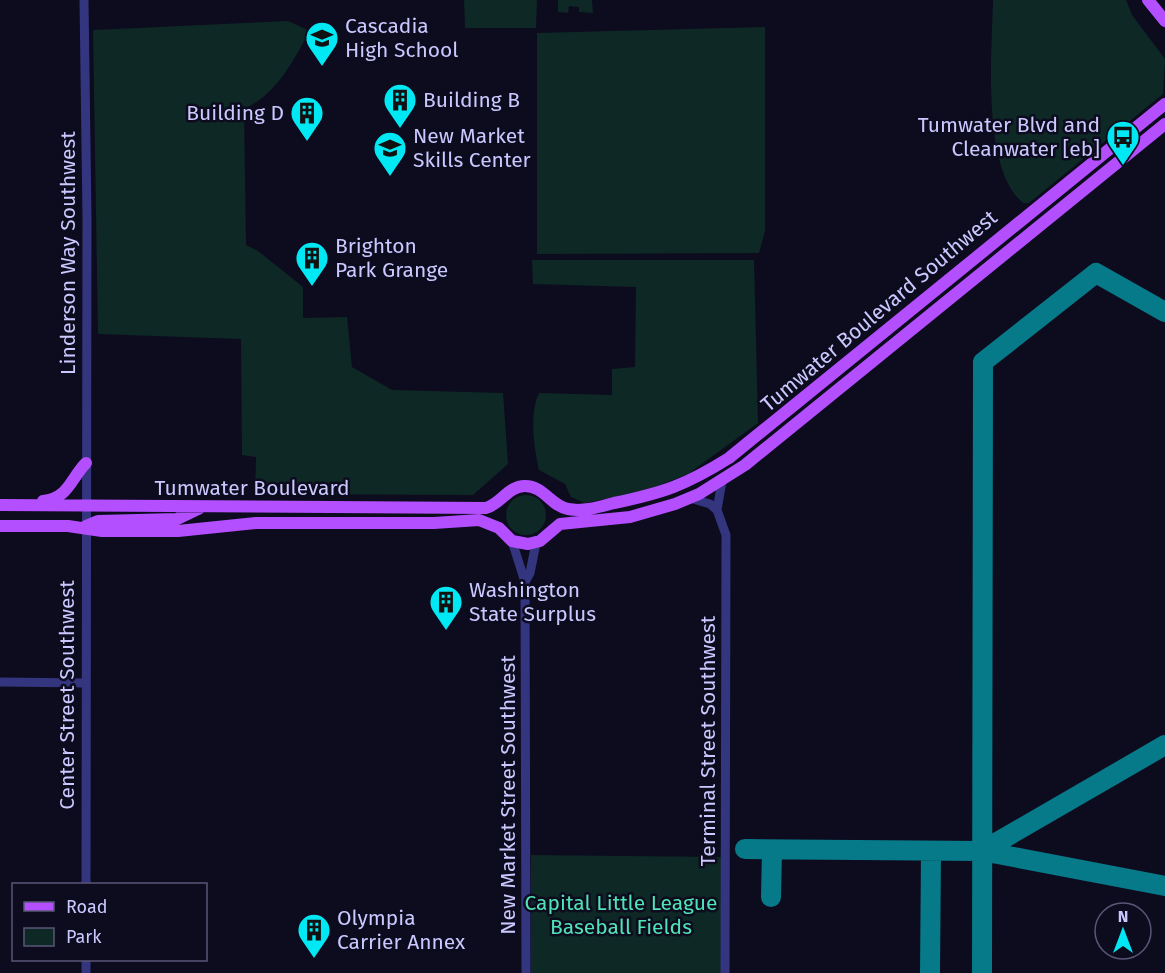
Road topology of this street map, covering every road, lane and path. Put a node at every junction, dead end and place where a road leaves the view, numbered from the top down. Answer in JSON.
{"nodes":[{"id":1,"x":84,"y":0,"type":"edge"},
{"id":2,"x":1148,"y":0,"type":"edge"},
{"id":3,"x":1165,"y":21,"type":"edge"},
{"id":4,"x":1165,"y":104,"type":"edge"},
{"id":5,"x":1165,"y":124,"type":"edge"},
{"id":6,"x":86,"y":463,"type":"junction"},
{"id":7,"x":722,"y":481,"type":"junction"},
{"id":8,"x":689,"y":498,"type":"junction"},
{"id":9,"x":551,"y":499,"type":"junction"},
{"id":10,"x":501,"y":500,"type":"junction"},
{"id":11,"x":0,"y":505,"type":"edge"},
{"id":12,"x":37,"y":505,"type":"junction"},
{"id":13,"x":86,"y":506,"type":"junction"},
{"id":14,"x":202,"y":507,"type":"junction"},
{"id":15,"x":717,"y":510,"type":"junction"},
{"id":16,"x":0,"y":526,"type":"edge"},
{"id":17,"x":86,"y":526,"type":"junction"},
{"id":18,"x":499,"y":528,"type":"junction"},
{"id":19,"x":550,"y":531,"type":"junction"},
{"id":20,"x":512,"y":541,"type":"junction"},
{"id":21,"x":536,"y":543,"type":"junction"},
{"id":22,"x":525,"y":582,"type":"junction"},
{"id":23,"x":0,"y":682,"type":"edge"},
{"id":24,"x":86,"y":682,"type":"junction"},
{"id":25,"x":86,"y":883,"type":"edge"},
{"id":26,"x":526,"y":973,"type":"edge"},
{"id":27,"x":725,"y":973,"type":"edge"}],
"edges":[{"from":1,"to":6,"type":"street","name":"Linderson Way Southwest"},
{"from":2,"to":3,"type":"main road"},
{"from":4,"to":9,"type":"main road","name":"Tumwater Boulevard Southwest"},
{"from":5,"to":7,"type":"main road","name":"Tumwater Boulevard Southwest"},
{"from":6,"to":12,"type":"main road"},
{"from":6,"to":13,"type":"street","name":"Linderson Way Southwest"},
{"from":7,"to":8,"type":"main road","name":"Tumwater Boulevard Southwest"},
{"from":7,"to":15,"type":"street","name":"Terminal Street Southwest"},
{"from":8,"to":15,"type":"street"},
{"from":8,"to":19,"type":"main road","name":"Tumwater Boulevard Southwest"},
{"from":9,"to":10,"type":"main road"},
{"from":9,"to":19,"type":"main road"},
{"from":10,"to":14,"type":"main road","name":"Tumwater Boulevard"},
{"from":10,"to":18,"type":"main road"},
{"from":11,"to":12,"type":"main road","name":"Tumwater Boulevard"},
{"from":12,"to":13,"type":"main road","name":"Tumwater Boulevard"},
{"from":13,"to":14,"type":"main road","name":"Tumwater Boulevard"},
{"from":13,"to":17,"type":"street","name":"Center Street Southwest"},
{"from":14,"to":17,"type":"main road"},
{"from":15,"to":27,"type":"street","name":"Terminal Street Southwest"},
{"from":16,"to":17,"type":"main road","name":"Tumwater Boulevard"},
{"from":17,"to":18,"type":"main road","name":"Tumwater Boulevard"},
{"from":17,"to":24,"type":"street","name":"Center Street Southwest"},
{"from":18,"to":20,"type":"main road"},
{"from":19,"to":21,"type":"main road"},
{"from":20,"to":21,"type":"main road"},
{"from":20,"to":22,"type":"street","name":"New Market Street Southwest"},
{"from":21,"to":22,"type":"street","name":"New Market Street Southwest"},
{"from":22,"to":26,"type":"street","name":"New Market Street Southwest"},
{"from":23,"to":24,"type":"street"},
{"from":24,"to":25,"type":"street","name":"Center Street Southwest"}]}
